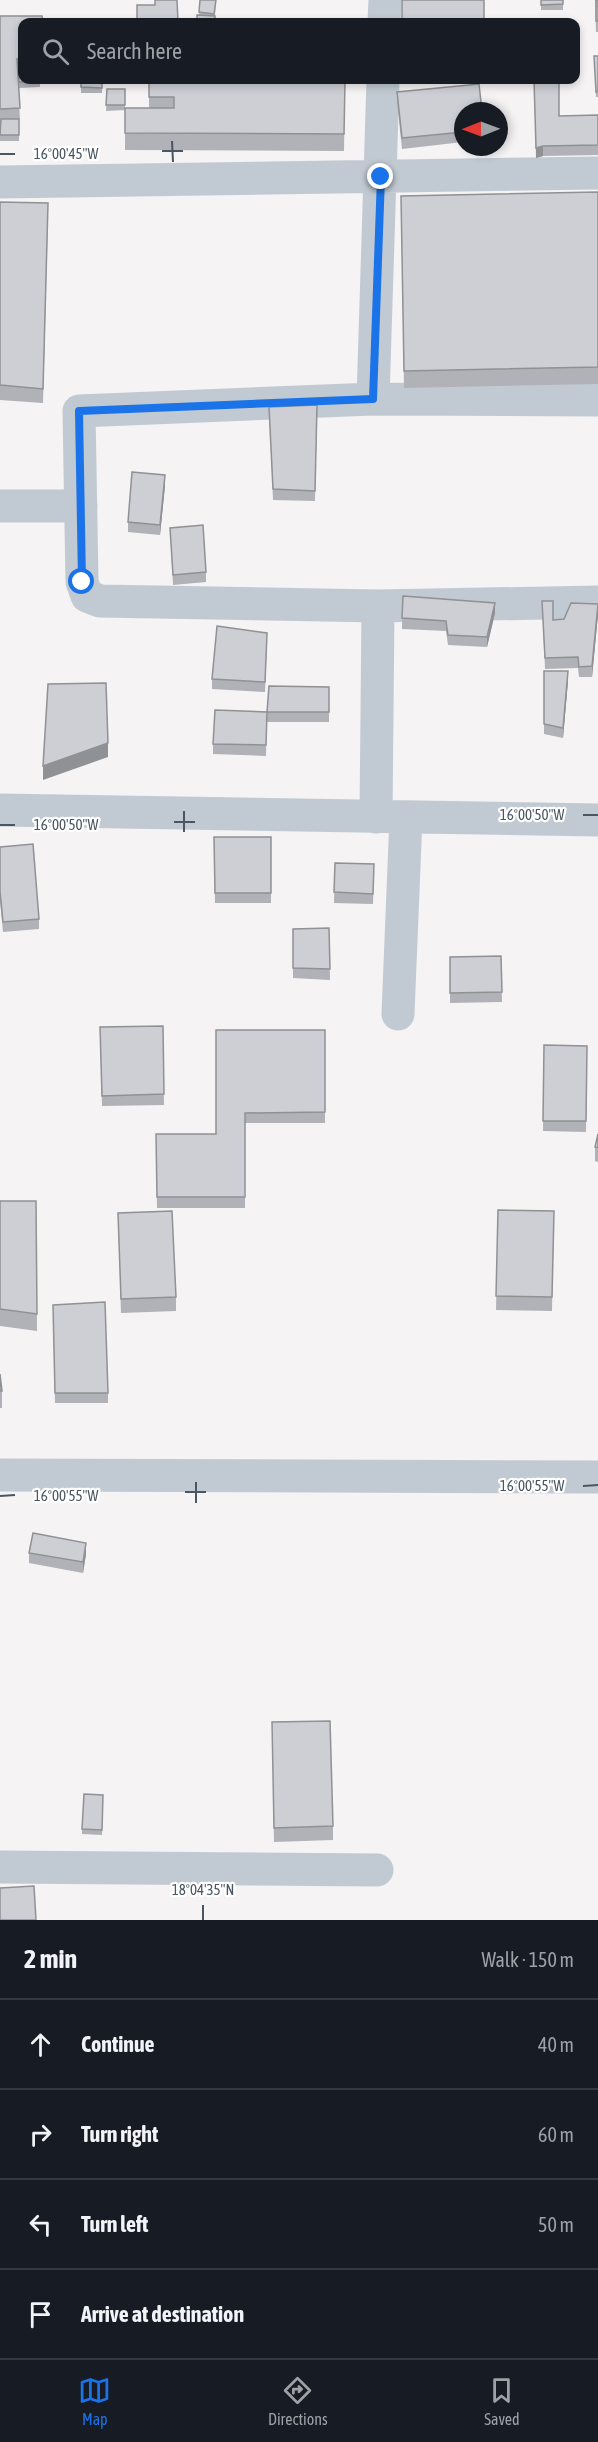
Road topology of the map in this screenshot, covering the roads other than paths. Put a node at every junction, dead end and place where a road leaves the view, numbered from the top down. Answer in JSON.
{"nodes":[{"id":1,"x":385,"y":0,"type":"edge"},
{"id":2,"x":384,"y":18,"type":"edge"},
{"id":3,"x":383,"y":84,"type":"edge"},
{"id":4,"x":598,"y":173,"type":"edge"},
{"id":5,"x":381,"y":177,"type":"junction"},
{"id":6,"x":0,"y":182,"type":"edge"},
{"id":7,"x":373,"y":399,"type":"junction"},
{"id":8,"x":598,"y":400,"type":"edge"},
{"id":9,"x":0,"y":506,"type":"edge"},
{"id":10,"x":81,"y":506,"type":"junction"},
{"id":11,"x":598,"y":602,"type":"edge"},
{"id":12,"x":378,"y":606,"type":"junction"},
{"id":13,"x":0,"y":810,"type":"edge"},
{"id":14,"x":391,"y":817,"type":"junction"},
{"id":15,"x":598,"y":820,"type":"edge"},
{"id":16,"x":398,"y":1014,"type":"dead end"},
{"id":17,"x":0,"y":1475,"type":"edge"},
{"id":18,"x":598,"y":1477,"type":"edge"},
{"id":19,"x":0,"y":1867,"type":"edge"},
{"id":20,"x":377,"y":1870,"type":"dead end"}],
"edges":[{"from":1,"to":2,"type":"street"},
{"from":3,"to":5,"type":"street"},
{"from":4,"to":5,"type":"street"},
{"from":5,"to":6,"type":"street"},
{"from":5,"to":7,"type":"street"},
{"from":7,"to":8,"type":"street"},
{"from":7,"to":10,"type":"street"},
{"from":9,"to":10,"type":"street"},
{"from":10,"to":12,"type":"street"},
{"from":11,"to":12,"type":"street"},
{"from":12,"to":14,"type":"street"},
{"from":13,"to":14,"type":"street"},
{"from":14,"to":15,"type":"street"},
{"from":14,"to":16,"type":"street"},
{"from":17,"to":18,"type":"street"},
{"from":19,"to":20,"type":"street"}]}
